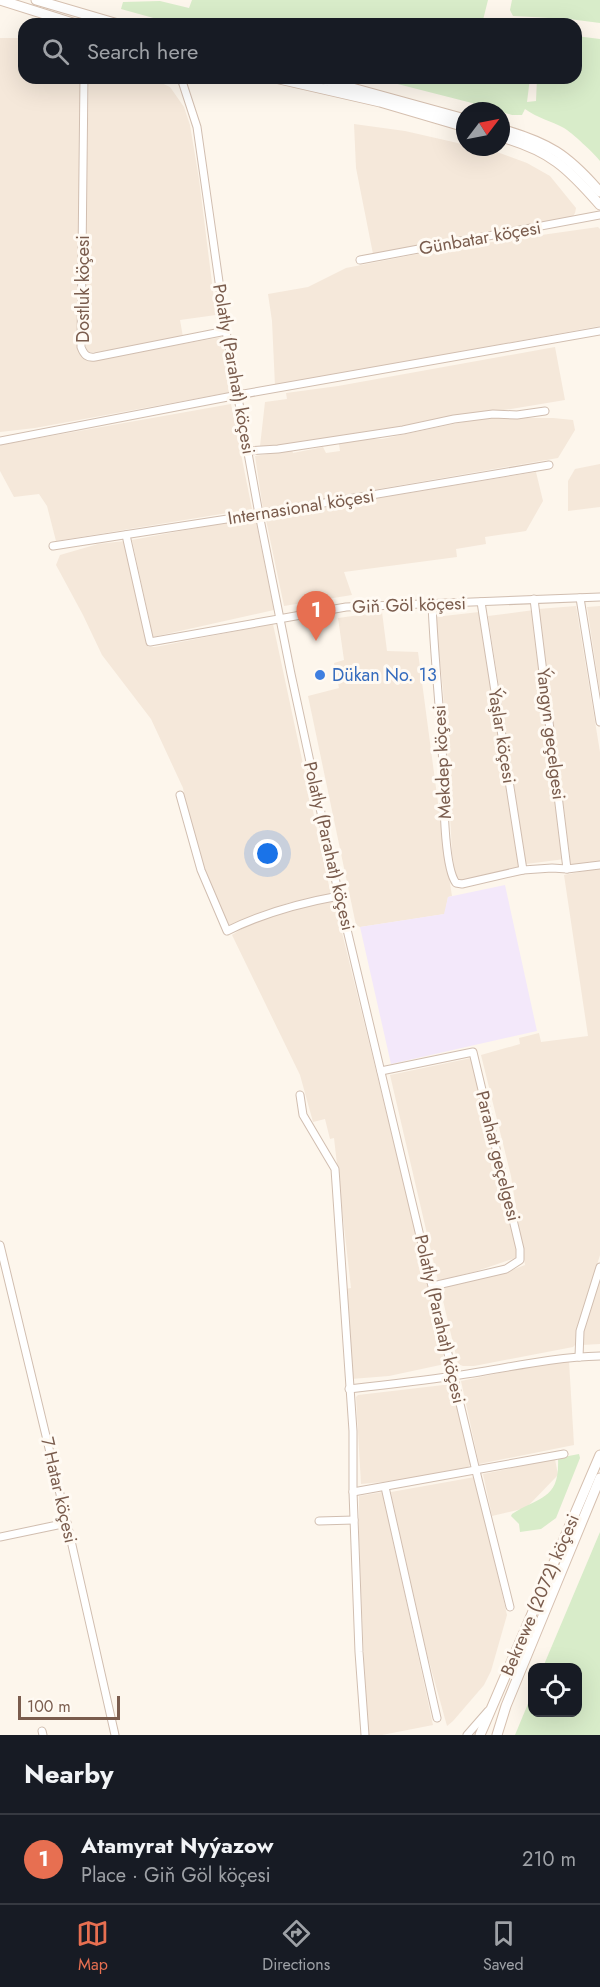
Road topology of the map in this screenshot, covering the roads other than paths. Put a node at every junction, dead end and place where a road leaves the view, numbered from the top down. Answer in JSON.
{"nodes":[{"id":1,"x":0,"y":0,"type":"edge"},
{"id":2,"x":36,"y":0,"type":"edge"},
{"id":3,"x":57,"y":18,"type":"edge"},
{"id":4,"x":98,"y":18,"type":"edge"},
{"id":5,"x":84,"y":84,"type":"edge"},
{"id":6,"x":183,"y":84,"type":"edge"},
{"id":7,"x":301,"y":84,"type":"edge"},
{"id":8,"x":338,"y":84,"type":"edge"},
{"id":9,"x":456,"y":117,"type":"edge"},
{"id":10,"x":456,"y":124,"type":"edge"},
{"id":11,"x":510,"y":132,"type":"edge"},
{"id":12,"x":510,"y":140,"type":"edge"},
{"id":13,"x":600,"y":192,"type":"edge"},
{"id":14,"x":600,"y":205,"type":"edge"},
{"id":15,"x":600,"y":215,"type":"edge"},
{"id":16,"x":360,"y":260,"type":"dead end"},
{"id":17,"x":600,"y":331,"type":"edge"},
{"id":18,"x":226,"y":332,"type":"junction"},
{"id":19,"x":237,"y":395,"type":"junction"},
{"id":20,"x":544,"y":411,"type":"dead end"},
{"id":21,"x":0,"y":441,"type":"edge"},
{"id":22,"x":247,"y":451,"type":"junction"},
{"id":23,"x":549,"y":465,"type":"dead end"},
{"id":24,"x":259,"y":514,"type":"junction"},
{"id":25,"x":126,"y":535,"type":"junction"},
{"id":26,"x":52,"y":546,"type":"dead end"},
{"id":27,"x":600,"y":597,"type":"edge"},
{"id":28,"x":580,"y":598,"type":"junction"},
{"id":29,"x":534,"y":599,"type":"junction"},
{"id":30,"x":482,"y":602,"type":"junction"},
{"id":31,"x":432,"y":604,"type":"junction"},
{"id":32,"x":280,"y":618,"type":"junction"},
{"id":33,"x":600,"y":722,"type":"edge"},
{"id":34,"x":180,"y":795,"type":"dead end"},
{"id":35,"x":600,"y":865,"type":"edge"},
{"id":36,"x":567,"y":869,"type":"junction"},
{"id":37,"x":523,"y":870,"type":"junction"},
{"id":38,"x":339,"y":896,"type":"junction"},
{"id":39,"x":381,"y":1071,"type":"junction"},
{"id":40,"x":300,"y":1095,"type":"dead end"},
{"id":41,"x":0,"y":1245,"type":"edge"},
{"id":42,"x":600,"y":1267,"type":"edge"},
{"id":43,"x":433,"y":1286,"type":"junction"},
{"id":44,"x":600,"y":1356,"type":"edge"},
{"id":45,"x":579,"y":1357,"type":"junction"},
{"id":46,"x":454,"y":1376,"type":"junction"},
{"id":47,"x":349,"y":1389,"type":"junction"},
{"id":48,"x":564,"y":1454,"type":"dead end"},
{"id":49,"x":600,"y":1455,"type":"edge"},
{"id":50,"x":476,"y":1471,"type":"junction"},
{"id":51,"x":600,"y":1478,"type":"edge"},
{"id":52,"x":385,"y":1487,"type":"junction"},
{"id":53,"x":353,"y":1492,"type":"junction"},
{"id":54,"x":354,"y":1520,"type":"junction"},
{"id":55,"x":319,"y":1521,"type":"dead end"},
{"id":56,"x":67,"y":1523,"type":"junction"},
{"id":57,"x":0,"y":1537,"type":"edge"},
{"id":58,"x":510,"y":1607,"type":"dead end"},
{"id":59,"x":492,"y":1707,"type":"junction"},
{"id":60,"x":436,"y":1718,"type":"dead end"},
{"id":61,"x":115,"y":1735,"type":"edge"},
{"id":62,"x":365,"y":1735,"type":"edge"},
{"id":63,"x":467,"y":1735,"type":"edge"},
{"id":64,"x":480,"y":1735,"type":"edge"},
{"id":65,"x":497,"y":1735,"type":"edge"}],
"edges":[{"from":1,"to":3,"type":"main road"},
{"from":2,"to":4,"type":"main road"},
{"from":5,"to":18,"type":"street","name":"Dostluk köçesi"},
{"from":6,"to":18,"type":"street","name":"Polatly (Parahat) köçesi"},
{"from":7,"to":10,"type":"main road"},
{"from":8,"to":9,"type":"main road"},
{"from":11,"to":13,"type":"main road"},
{"from":12,"to":14,"type":"main road"},
{"from":15,"to":16,"type":"street","name":"Günbatar köçesi"},
{"from":17,"to":19,"type":"street"},
{"from":18,"to":19,"type":"street","name":"Polatly (Parahat) köçesi"},
{"from":19,"to":21,"type":"street"},
{"from":19,"to":22,"type":"street","name":"Polatly (Parahat) köçesi"},
{"from":20,"to":22,"type":"street"},
{"from":22,"to":24,"type":"street","name":"Polatly (Parahat) köçesi"},
{"from":23,"to":24,"type":"street","name":"Internasional köçesi"},
{"from":24,"to":25,"type":"street","name":"Internasional köçesi"},
{"from":24,"to":32,"type":"street","name":"Polatly (Parahat) köçesi"},
{"from":25,"to":26,"type":"street","name":"Internasional köçesi"},
{"from":25,"to":32,"type":"street","name":"Giň Göl köçesi"},
{"from":27,"to":28,"type":"street","name":"Giň Göl köçesi"},
{"from":28,"to":29,"type":"street","name":"Giň Göl köçesi"},
{"from":28,"to":33,"type":"street"},
{"from":29,"to":30,"type":"street","name":"Giň Göl köçesi"},
{"from":29,"to":36,"type":"street","name":"Ýangyn geçelgesi"},
{"from":30,"to":31,"type":"street","name":"Giň Göl köçesi"},
{"from":30,"to":37,"type":"street","name":"Ýaşlar köçesi"},
{"from":31,"to":32,"type":"street","name":"Giň Göl köçesi"},
{"from":31,"to":37,"type":"street","name":"Mekdep köçesi"},
{"from":32,"to":38,"type":"street","name":"Polatly (Parahat) köçesi"},
{"from":34,"to":38,"type":"street"},
{"from":35,"to":36,"type":"street"},
{"from":36,"to":37,"type":"street"},
{"from":38,"to":39,"type":"street","name":"Polatly (Parahat) köçesi"},
{"from":39,"to":43,"type":"street","name":"Polatly (Parahat) köçesi"},
{"from":39,"to":43,"type":"street","name":"Parahat geçelgesi"},
{"from":40,"to":47,"type":"street"},
{"from":41,"to":56,"type":"street","name":"7 Hatar köçesi"},
{"from":42,"to":45,"type":"street"},
{"from":43,"to":46,"type":"street","name":"Polatly (Parahat) köçesi"},
{"from":44,"to":45,"type":"street"},
{"from":45,"to":46,"type":"street"},
{"from":46,"to":47,"type":"street"},
{"from":46,"to":50,"type":"street","name":"Polatly (Parahat) köçesi"},
{"from":47,"to":53,"type":"street"},
{"from":48,"to":50,"type":"street"},
{"from":49,"to":59,"type":"main road","name":"Bekrewe (2072) köçesi"},
{"from":50,"to":52,"type":"street"},
{"from":50,"to":58,"type":"street","name":"Polatly (Parahat) köçesi"},
{"from":51,"to":65,"type":"main road","name":"Bekrewe (2072) köçesi"},
{"from":52,"to":53,"type":"street"},
{"from":52,"to":60,"type":"street"},
{"from":53,"to":54,"type":"street"},
{"from":54,"to":55,"type":"street"},
{"from":54,"to":62,"type":"street"},
{"from":56,"to":57,"type":"street"},
{"from":56,"to":61,"type":"street","name":"7 Hatar köçesi"},
{"from":59,"to":63,"type":"street"},
{"from":59,"to":64,"type":"main road","name":"Bekrewe (2072) köçesi"}]}
